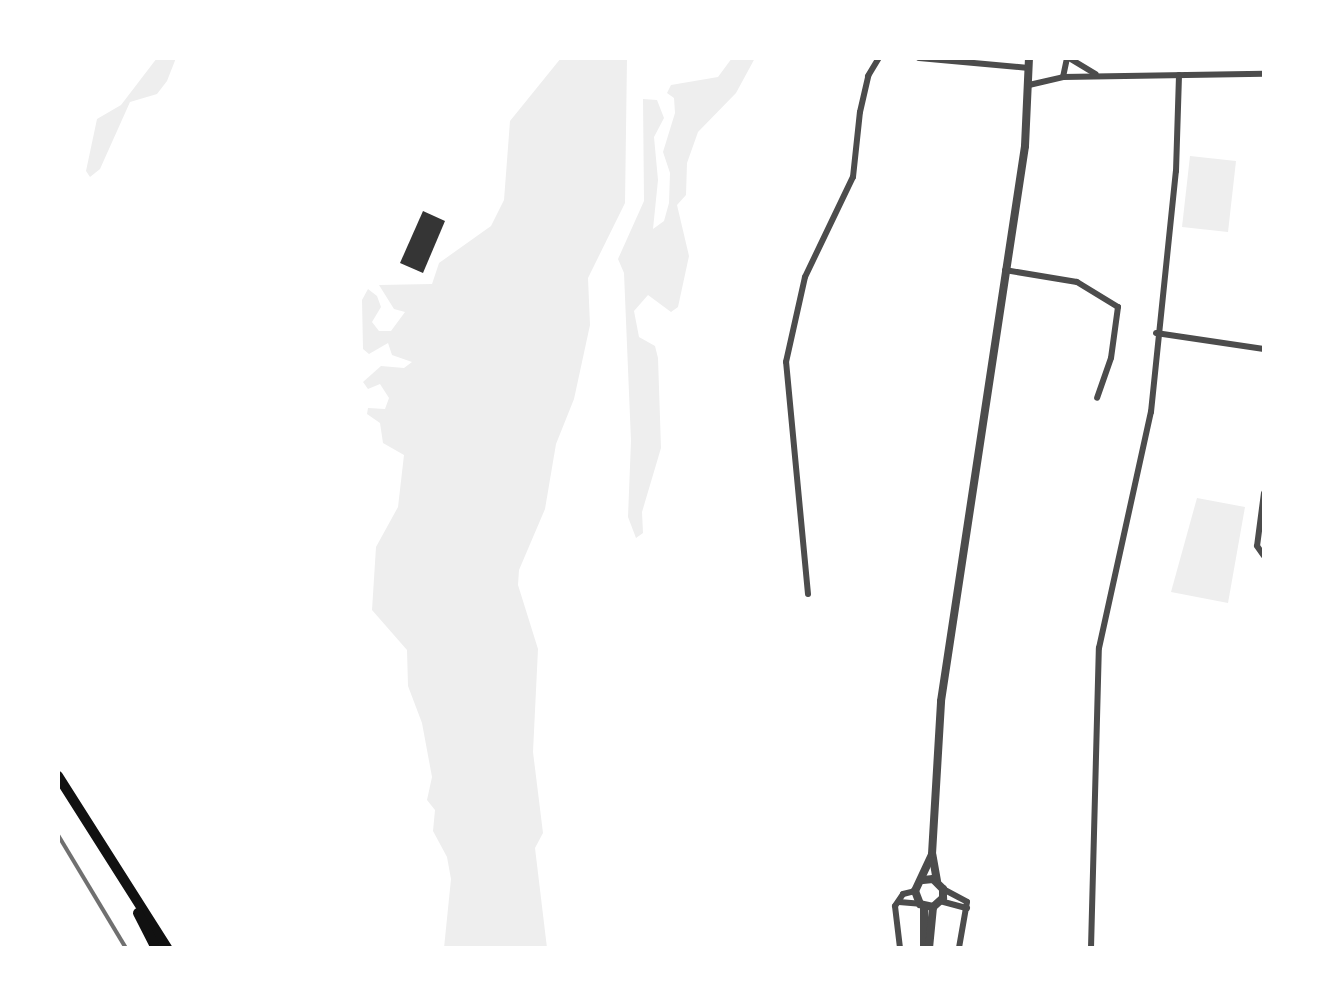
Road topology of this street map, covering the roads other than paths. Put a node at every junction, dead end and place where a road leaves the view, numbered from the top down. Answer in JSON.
{"nodes":[{"id":1,"x":879,"y":58,"type":"edge"},
{"id":2,"x":919,"y":58,"type":"edge"},
{"id":3,"x":1068,"y":58,"type":"edge"},
{"id":4,"x":1029,"y":63,"type":"edge"},
{"id":5,"x":1264,"y":74,"type":"edge"},
{"id":6,"x":1179,"y":75,"type":"junction"},
{"id":7,"x":1099,"y":76,"type":"junction"},
{"id":8,"x":1063,"y":77,"type":"junction"},
{"id":9,"x":1029,"y":85,"type":"junction"},
{"id":10,"x":1005,"y":270,"type":"junction"},
{"id":11,"x":1156,"y":333,"type":"junction"},
{"id":12,"x":1264,"y":349,"type":"edge"},
{"id":13,"x":1097,"y":398,"type":"dead end"},
{"id":14,"x":1264,"y":493,"type":"edge"},
{"id":15,"x":1264,"y":556,"type":"edge"},
{"id":16,"x":808,"y":594,"type":"dead end"},
{"id":17,"x":58,"y":776,"type":"edge"},
{"id":18,"x":107,"y":854,"type":"junction"},
{"id":19,"x":932,"y":854,"type":"junction"},
{"id":20,"x":923,"y":880,"type":"junction"},
{"id":21,"x":940,"y":885,"type":"junction"},
{"id":22,"x":915,"y":891,"type":"junction"},
{"id":23,"x":899,"y":902,"type":"junction"},
{"id":24,"x":929,"y":904,"type":"junction"},
{"id":25,"x":967,"y":908,"type":"junction"},
{"id":26,"x":156,"y":948,"type":"edge"},
{"id":27,"x":167,"y":948,"type":"edge"},
{"id":28,"x":900,"y":948,"type":"edge"},
{"id":29,"x":926,"y":948,"type":"edge"},
{"id":30,"x":959,"y":948,"type":"edge"},
{"id":31,"x":1091,"y":948,"type":"edge"}],
"edges":[{"from":1,"to":16,"type":"street"},
{"from":2,"to":4,"type":"street"},
{"from":3,"to":7,"type":"street"},
{"from":3,"to":8,"type":"street"},
{"from":4,"to":9,"type":"street"},
{"from":5,"to":6,"type":"street"},
{"from":6,"to":7,"type":"street"},
{"from":6,"to":11,"type":"street"},
{"from":7,"to":8,"type":"street"},
{"from":8,"to":9,"type":"street"},
{"from":9,"to":10,"type":"street"},
{"from":10,"to":13,"type":"street"},
{"from":10,"to":19,"type":"street"},
{"from":11,"to":12,"type":"street"},
{"from":11,"to":31,"type":"street"},
{"from":14,"to":15,"type":"street"},
{"from":17,"to":18,"type":"main road"},
{"from":18,"to":26,"type":"main road"},
{"from":18,"to":27,"type":"main road"},
{"from":19,"to":20,"type":"street"},
{"from":19,"to":21,"type":"street"},
{"from":20,"to":21,"type":"street"},
{"from":20,"to":22,"type":"street"},
{"from":21,"to":24,"type":"street"},
{"from":21,"to":25,"type":"street"},
{"from":22,"to":23,"type":"street"},
{"from":22,"to":24,"type":"street"},
{"from":23,"to":24,"type":"street"},
{"from":23,"to":28,"type":"street"},
{"from":24,"to":25,"type":"street"},
{"from":24,"to":29,"type":"street"},
{"from":24,"to":29,"type":"street"},
{"from":25,"to":30,"type":"street"}]}
